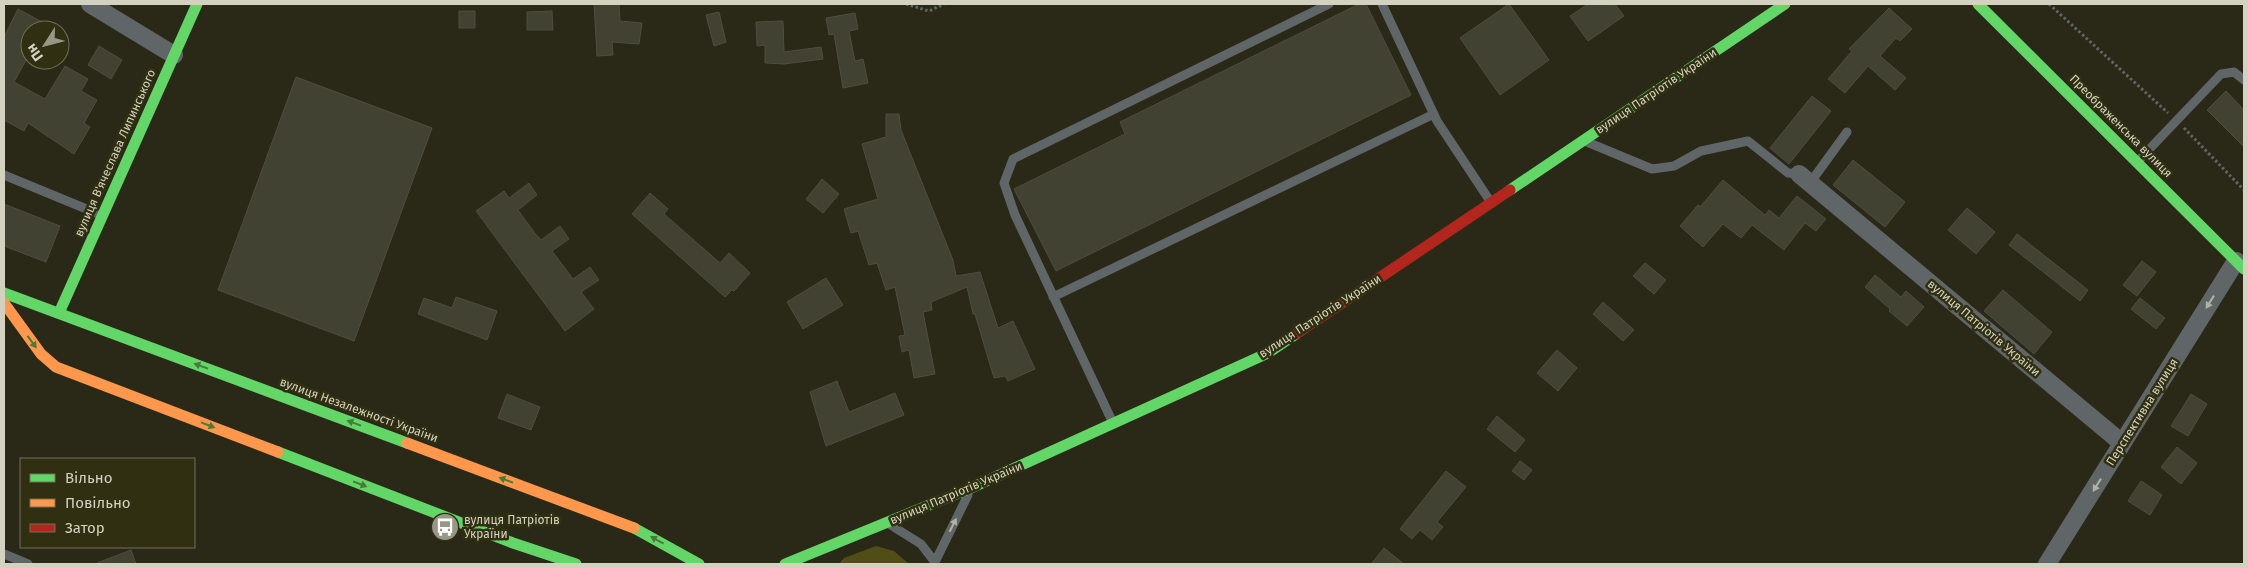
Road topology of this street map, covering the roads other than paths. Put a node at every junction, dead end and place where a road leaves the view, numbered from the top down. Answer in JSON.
{"nodes":[{"id":1,"x":90,"y":4,"type":"edge"},
{"id":2,"x":197,"y":4,"type":"edge"},
{"id":3,"x":1329,"y":4,"type":"edge"},
{"id":4,"x":1382,"y":4,"type":"edge"},
{"id":5,"x":1785,"y":4,"type":"edge"},
{"id":6,"x":1978,"y":4,"type":"edge"},
{"id":7,"x":174,"y":55,"type":"junction"},
{"id":8,"x":2244,"y":80,"type":"edge"},
{"id":9,"x":1434,"y":114,"type":"junction"},
{"id":10,"x":1848,"y":132,"type":"dead end"},
{"id":11,"x":1582,"y":140,"type":"junction"},
{"id":12,"x":2138,"y":161,"type":"junction"},
{"id":13,"x":4,"y":175,"type":"edge"},
{"id":14,"x":1804,"y":179,"type":"junction"},
{"id":15,"x":1491,"y":202,"type":"junction"},
{"id":16,"x":102,"y":216,"type":"junction"},
{"id":17,"x":2240,"y":265,"type":"edge"},
{"id":18,"x":4,"y":293,"type":"edge"},
{"id":19,"x":1053,"y":297,"type":"junction"},
{"id":20,"x":4,"y":303,"type":"edge"},
{"id":21,"x":59,"y":314,"type":"junction"},
{"id":22,"x":1113,"y":424,"type":"junction"},
{"id":23,"x":2122,"y":443,"type":"junction"},
{"id":24,"x":972,"y":488,"type":"junction"},
{"id":25,"x":887,"y":523,"type":"junction"},
{"id":26,"x":852,"y":537,"type":"junction"},
{"id":27,"x":513,"y":543,"type":"junction"},
{"id":28,"x":4,"y":554,"type":"edge"},
{"id":29,"x":524,"y":557,"type":"dead end"},
{"id":30,"x":835,"y":557,"type":"dead end"},
{"id":31,"x":934,"y":563,"type":"edge"},
{"id":32,"x":28,"y":564,"type":"edge"},
{"id":33,"x":576,"y":564,"type":"edge"},
{"id":34,"x":699,"y":564,"type":"edge"},
{"id":35,"x":785,"y":564,"type":"edge"},
{"id":36,"x":2047,"y":564,"type":"edge"}],
"edges":[{"from":1,"to":7,"type":"street"},
{"from":2,"to":7,"type":"street","name":"вулиця В'ячеслава Липинського"},
{"from":3,"to":19,"type":"lane"},
{"from":4,"to":9,"type":"lane"},
{"from":5,"to":11,"type":"street","name":"вулиця Патріотів України"},
{"from":6,"to":12,"type":"street","name":"Преображенська вулиця"},
{"from":7,"to":16,"type":"street","name":"вулиця В'ячеслава Липинського"},
{"from":8,"to":12,"type":"lane"},
{"from":9,"to":15,"type":"lane"},
{"from":9,"to":19,"type":"lane"},
{"from":10,"to":14,"type":"lane"},
{"from":11,"to":14,"type":"lane"},
{"from":11,"to":15,"type":"street","name":"вулиця Патріотів України"},
{"from":12,"to":17,"type":"street","name":"Преображенська вулиця"},
{"from":13,"to":16,"type":"lane"},
{"from":14,"to":23,"type":"street","name":"вулиця Патріотів України"},
{"from":15,"to":22,"type":"street","name":"вулиця Патріотів України"},
{"from":16,"to":21,"type":"street","name":"вулиця В'ячеслава Липинського"},
{"from":17,"to":23,"type":"street","name":"Перспективна вулиця","one_way":true},
{"from":18,"to":21,"type":"street","name":"вулиця Незалежності України"},
{"from":19,"to":22,"type":"lane"},
{"from":20,"to":27,"type":"street","one_way":true},
{"from":34,"to":21,"type":"street","name":"вулиця Незалежності України","one_way":true},
{"from":22,"to":24,"type":"street","name":"вулиця Патріотів України"},
{"from":23,"to":36,"type":"street","name":"Перспективна вулиця","one_way":true},
{"from":24,"to":25,"type":"street","name":"вулиця Патріотів України"},
{"from":31,"to":24,"type":"lane","one_way":true},
{"from":25,"to":26,"type":"street","name":"вулиця Патріотів України"},
{"from":25,"to":31,"type":"lane"},
{"from":26,"to":30,"type":"street"},
{"from":26,"to":35,"type":"street","name":"вулиця Патріотів України"},
{"from":27,"to":29,"type":"street"},
{"from":27,"to":33,"type":"street"},
{"from":28,"to":32,"type":"lane"}]}
